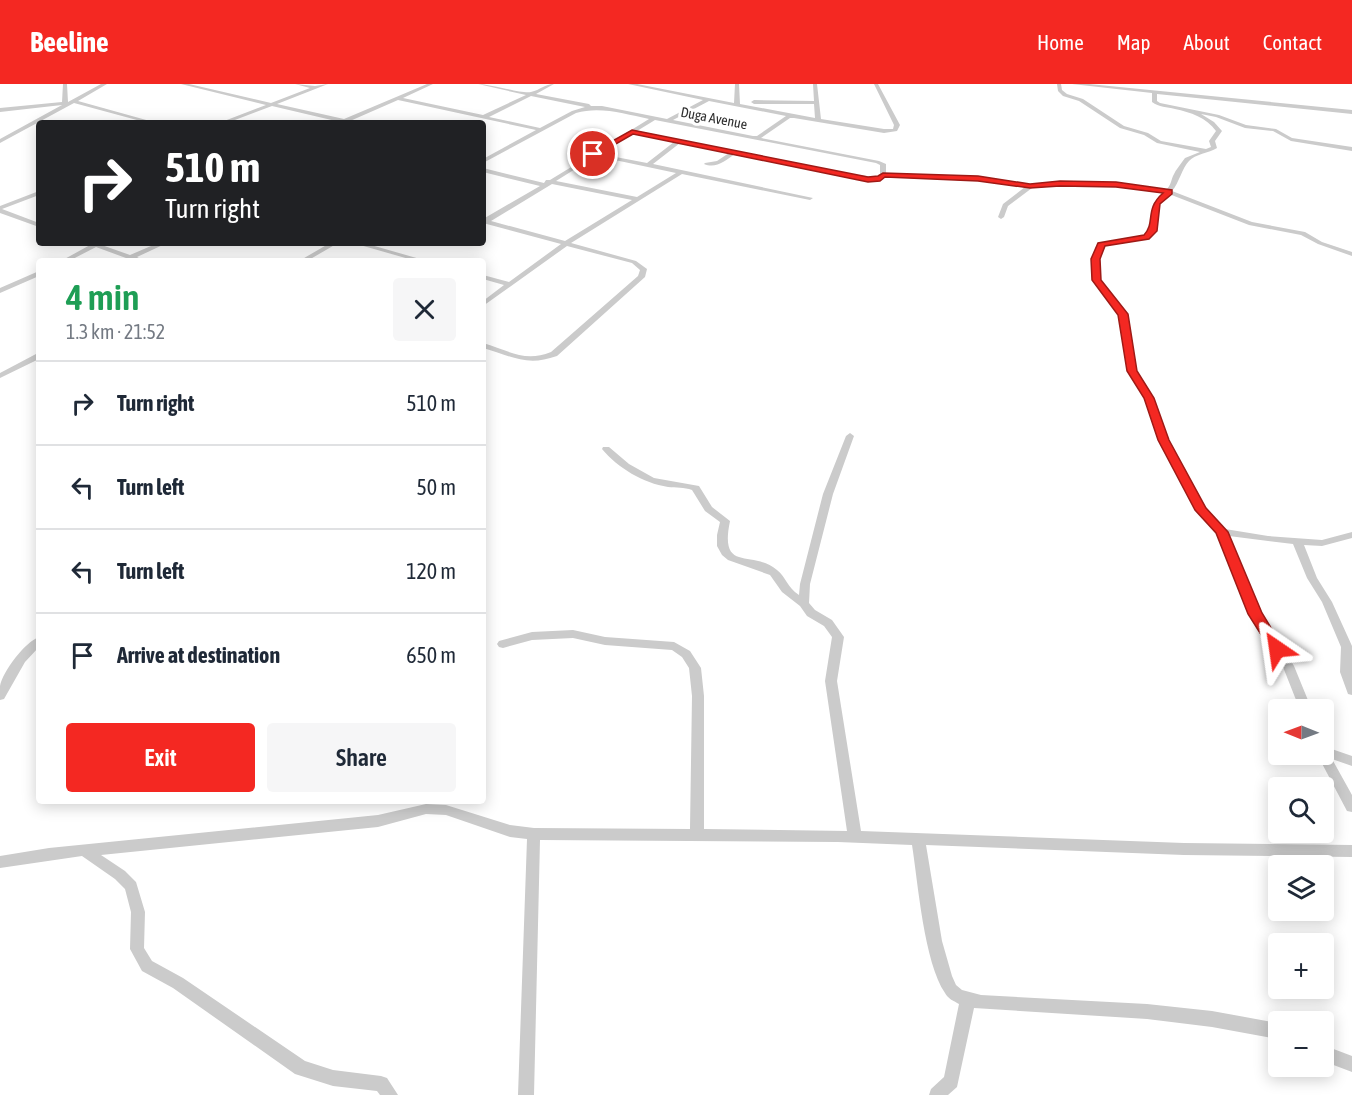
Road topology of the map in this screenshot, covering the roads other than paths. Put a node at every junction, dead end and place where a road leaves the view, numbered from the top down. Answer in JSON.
{"nodes":[{"id":1,"x":65,"y":84,"type":"edge"},
{"id":2,"x":105,"y":84,"type":"edge"},
{"id":3,"x":183,"y":84,"type":"edge"},
{"id":4,"x":297,"y":84,"type":"edge"},
{"id":5,"x":326,"y":84,"type":"edge"},
{"id":6,"x":431,"y":84,"type":"edge"},
{"id":7,"x":484,"y":84,"type":"edge"},
{"id":8,"x":552,"y":84,"type":"edge"},
{"id":9,"x":630,"y":84,"type":"edge"},
{"id":10,"x":737,"y":84,"type":"edge"},
{"id":11,"x":815,"y":84,"type":"edge"},
{"id":12,"x":876,"y":84,"type":"edge"},
{"id":13,"x":1059,"y":84,"type":"edge"},
{"id":14,"x":1074,"y":84,"type":"edge"},
{"id":15,"x":1135,"y":84,"type":"edge"},
{"id":16,"x":315,"y":88,"type":"junction"},
{"id":17,"x":1142,"y":92,"type":"junction"},
{"id":18,"x":1154,"y":93,"type":"junction"},
{"id":19,"x":532,"y":94,"type":"junction"},
{"id":20,"x":396,"y":98,"type":"junction"},
{"id":21,"x":709,"y":99,"type":"junction"},
{"id":22,"x":74,"y":101,"type":"junction"},
{"id":23,"x":737,"y":103,"type":"junction"},
{"id":24,"x":817,"y":103,"type":"junction"},
{"id":25,"x":65,"y":104,"type":"junction"},
{"id":26,"x":270,"y":105,"type":"junction"},
{"id":27,"x":594,"y":108,"type":"junction"},
{"id":28,"x":0,"y":110,"type":"edge"},
{"id":29,"x":1183,"y":110,"type":"junction"},
{"id":30,"x":1352,"y":112,"type":"edge"},
{"id":31,"x":794,"y":116,"type":"junction"},
{"id":32,"x":484,"y":117,"type":"junction"},
{"id":33,"x":653,"y":119,"type":"junction"},
{"id":34,"x":818,"y":119,"type":"junction"},
{"id":35,"x":38,"y":120,"type":"edge"},
{"id":36,"x":141,"y":120,"type":"edge"},
{"id":37,"x":230,"y":120,"type":"edge"},
{"id":38,"x":334,"y":120,"type":"edge"},
{"id":39,"x":346,"y":120,"type":"edge"},
{"id":40,"x":36,"y":121,"type":"edge"},
{"id":41,"x":668,"y":122,"type":"junction"},
{"id":42,"x":31,"y":124,"type":"junction"},
{"id":43,"x":36,"y":125,"type":"edge"},
{"id":44,"x":542,"y":130,"type":"junction"},
{"id":45,"x":632,"y":132,"type":"junction"},
{"id":46,"x":759,"y":138,"type":"junction"},
{"id":47,"x":0,"y":141,"type":"edge"},
{"id":48,"x":678,"y":142,"type":"junction"},
{"id":49,"x":752,"y":144,"type":"dead end"},
{"id":50,"x":745,"y":148,"type":"dead end"},
{"id":51,"x":1352,"y":149,"type":"edge"},
{"id":52,"x":1206,"y":151,"type":"junction"},
{"id":53,"x":736,"y":153,"type":"junction"},
{"id":54,"x":593,"y":154,"type":"junction"},
{"id":55,"x":486,"y":156,"type":"edge"},
{"id":56,"x":491,"y":157,"type":"junction"},
{"id":57,"x":486,"y":160,"type":"edge"},
{"id":58,"x":707,"y":164,"type":"dead end"},
{"id":59,"x":648,"y":165,"type":"junction"},
{"id":60,"x":486,"y":171,"type":"edge"},
{"id":61,"x":681,"y":172,"type":"junction"},
{"id":62,"x":883,"y":175,"type":"junction"},
{"id":63,"x":546,"y":183,"type":"junction"},
{"id":64,"x":1030,"y":186,"type":"junction"},
{"id":65,"x":1169,"y":192,"type":"junction"},
{"id":66,"x":36,"y":195,"type":"edge"},
{"id":67,"x":810,"y":198,"type":"dead end"},
{"id":68,"x":638,"y":199,"type":"junction"},
{"id":69,"x":2,"y":212,"type":"edge"},
{"id":70,"x":1001,"y":217,"type":"dead end"},
{"id":71,"x":486,"y":220,"type":"edge"},
{"id":72,"x":486,"y":222,"type":"edge"},
{"id":73,"x":36,"y":224,"type":"edge"},
{"id":74,"x":565,"y":244,"type":"junction"},
{"id":75,"x":90,"y":246,"type":"edge"},
{"id":76,"x":99,"y":246,"type":"edge"},
{"id":77,"x":157,"y":246,"type":"edge"},
{"id":78,"x":330,"y":246,"type":"edge"},
{"id":79,"x":367,"y":246,"type":"edge"},
{"id":80,"x":1352,"y":254,"type":"edge"},
{"id":81,"x":131,"y":257,"type":"joint"},
{"id":82,"x":69,"y":258,"type":"edge"},
{"id":83,"x":308,"y":258,"type":"edge"},
{"id":84,"x":413,"y":258,"type":"edge"},
{"id":85,"x":36,"y":274,"type":"edge"},
{"id":86,"x":486,"y":278,"type":"edge"},
{"id":87,"x":509,"y":284,"type":"junction"},
{"id":88,"x":0,"y":291,"type":"edge"},
{"id":89,"x":486,"y":302,"type":"edge"},
{"id":90,"x":486,"y":346,"type":"edge"},
{"id":91,"x":36,"y":358,"type":"edge"},
{"id":92,"x":0,"y":376,"type":"edge"},
{"id":93,"x":850,"y":436,"type":"dead end"},
{"id":94,"x":606,"y":449,"type":"dead end"},
{"id":95,"x":1222,"y":532,"type":"junction"},
{"id":96,"x":1352,"y":535,"type":"edge"},
{"id":97,"x":1297,"y":541,"type":"junction"},
{"id":98,"x":804,"y":603,"type":"junction"},
{"id":99,"x":36,"y":643,"type":"edge"},
{"id":100,"x":503,"y":644,"type":"dead end"},
{"id":101,"x":1349,"y":671,"type":"edge"},
{"id":102,"x":1352,"y":691,"type":"edge"},
{"id":103,"x":0,"y":696,"type":"edge"},
{"id":104,"x":1302,"y":699,"type":"edge"},
{"id":105,"x":1334,"y":755,"type":"edge"},
{"id":106,"x":1352,"y":761,"type":"edge"},
{"id":107,"x":1330,"y":765,"type":"edge"},
{"id":108,"x":1352,"y":807,"type":"edge"},
{"id":109,"x":534,"y":834,"type":"junction"},
{"id":110,"x":697,"y":835,"type":"junction"},
{"id":111,"x":855,"y":837,"type":"junction"},
{"id":112,"x":918,"y":839,"type":"junction"},
{"id":113,"x":1352,"y":850,"type":"edge"},
{"id":114,"x":85,"y":851,"type":"junction"},
{"id":115,"x":0,"y":862,"type":"edge"},
{"id":116,"x":968,"y":999,"type":"junction"},
{"id":117,"x":1268,"y":1029,"type":"edge"},
{"id":118,"x":1334,"y":1057,"type":"edge"},
{"id":119,"x":1352,"y":1064,"type":"edge"},
{"id":120,"x":390,"y":1095,"type":"edge"},
{"id":121,"x":526,"y":1095,"type":"edge"},
{"id":122,"x":937,"y":1095,"type":"edge"}],
"edges":[{"from":1,"to":25,"type":"street"},
{"from":2,"to":22,"type":"street"},
{"from":3,"to":26,"type":"street"},
{"from":4,"to":16,"type":"street"},
{"from":5,"to":16,"type":"street"},
{"from":6,"to":20,"type":"street"},
{"from":7,"to":19,"type":"street"},
{"from":8,"to":19,"type":"street"},
{"from":9,"to":21,"type":"street"},
{"from":10,"to":23,"type":"street"},
{"from":11,"to":24,"type":"street"},
{"from":12,"to":34,"type":"street"},
{"from":13,"to":52,"type":"street"},
{"from":14,"to":17,"type":"street"},
{"from":15,"to":17,"type":"street"},
{"from":16,"to":26,"type":"street"},
{"from":17,"to":18,"type":"street"},
{"from":18,"to":29,"type":"street"},
{"from":18,"to":30,"type":"street"},
{"from":19,"to":27,"type":"street"},
{"from":19,"to":32,"type":"street"},
{"from":20,"to":32,"type":"street"},
{"from":20,"to":39,"type":"street"},
{"from":21,"to":23,"type":"street"},
{"from":21,"to":41,"type":"street"},
{"from":22,"to":25,"type":"street"},
{"from":22,"to":36,"type":"street"},
{"from":23,"to":24,"type":"street"},
{"from":23,"to":31,"type":"street"},
{"from":24,"to":34,"type":"street"},
{"from":25,"to":28,"type":"street"},
{"from":25,"to":35,"type":"street"},
{"from":26,"to":37,"type":"street"},
{"from":26,"to":38,"type":"street"},
{"from":27,"to":33,"type":"street","name":"Duga Avenue"},
{"from":27,"to":44,"type":"street","name":"Duga Avenue"},
{"from":29,"to":51,"type":"street"},
{"from":29,"to":52,"type":"street"},
{"from":31,"to":34,"type":"street"},
{"from":31,"to":46,"type":"street","name":"Duga Avenue"},
{"from":32,"to":44,"type":"street"},
{"from":33,"to":41,"type":"street","name":"Duga Avenue"},
{"from":33,"to":45,"type":"street"},
{"from":40,"to":42,"type":"street"},
{"from":41,"to":46,"type":"street","name":"Duga Avenue"},
{"from":42,"to":43,"type":"street"},
{"from":42,"to":47,"type":"street"},
{"from":44,"to":56,"type":"street","name":"Duga Avenue"},
{"from":45,"to":48,"type":"street"},
{"from":45,"to":54,"type":"street"},
{"from":46,"to":49,"type":"street"},
{"from":46,"to":62,"type":"street"},
{"from":48,"to":53,"type":"street"},
{"from":48,"to":59,"type":"street"},
{"from":50,"to":53,"type":"street"},
{"from":52,"to":65,"type":"street"},
{"from":53,"to":58,"type":"street"},
{"from":53,"to":62,"type":"street"},
{"from":54,"to":59,"type":"street"},
{"from":54,"to":63,"type":"street"},
{"from":55,"to":56,"type":"street"},
{"from":56,"to":57,"type":"street","name":"Duga Avenue"},
{"from":59,"to":61,"type":"street"},
{"from":60,"to":63,"type":"street"},
{"from":61,"to":67,"type":"street"},
{"from":61,"to":68,"type":"street"},
{"from":62,"to":64,"type":"street"},
{"from":63,"to":68,"type":"street"},
{"from":63,"to":71,"type":"street"},
{"from":64,"to":65,"type":"street"},
{"from":64,"to":70,"type":"street"},
{"from":65,"to":80,"type":"street"},
{"from":65,"to":95,"type":"street"},
{"from":66,"to":69,"type":"street"},
{"from":68,"to":74,"type":"street"},
{"from":69,"to":73,"type":"street"},
{"from":72,"to":74,"type":"street"},
{"from":74,"to":87,"type":"street"},
{"from":74,"to":90,"type":"street"},
{"from":75,"to":82,"type":"street"},
{"from":76,"to":81,"type":"street"},
{"from":77,"to":81,"type":"street"},
{"from":78,"to":83,"type":"street"},
{"from":79,"to":84,"type":"street"},
{"from":85,"to":88,"type":"street"},
{"from":86,"to":87,"type":"street"},
{"from":87,"to":89,"type":"street"},
{"from":91,"to":92,"type":"street"},
{"from":93,"to":98,"type":"street"},
{"from":94,"to":98,"type":"street"},
{"from":95,"to":97,"type":"street"},
{"from":95,"to":104,"type":"street"},
{"from":96,"to":97,"type":"street"},
{"from":97,"to":101,"type":"street"},
{"from":98,"to":111,"type":"street"},
{"from":99,"to":103,"type":"street"},
{"from":100,"to":110,"type":"street"},
{"from":101,"to":102,"type":"street"},
{"from":105,"to":106,"type":"street"},
{"from":107,"to":108,"type":"street"},
{"from":109,"to":110,"type":"street"},
{"from":109,"to":114,"type":"street"},
{"from":109,"to":121,"type":"street"},
{"from":110,"to":111,"type":"street"},
{"from":111,"to":112,"type":"street"},
{"from":112,"to":113,"type":"street"},
{"from":112,"to":116,"type":"street"},
{"from":114,"to":115,"type":"street"},
{"from":114,"to":120,"type":"street"},
{"from":116,"to":117,"type":"street"},
{"from":116,"to":122,"type":"street"},
{"from":118,"to":119,"type":"street"}]}
